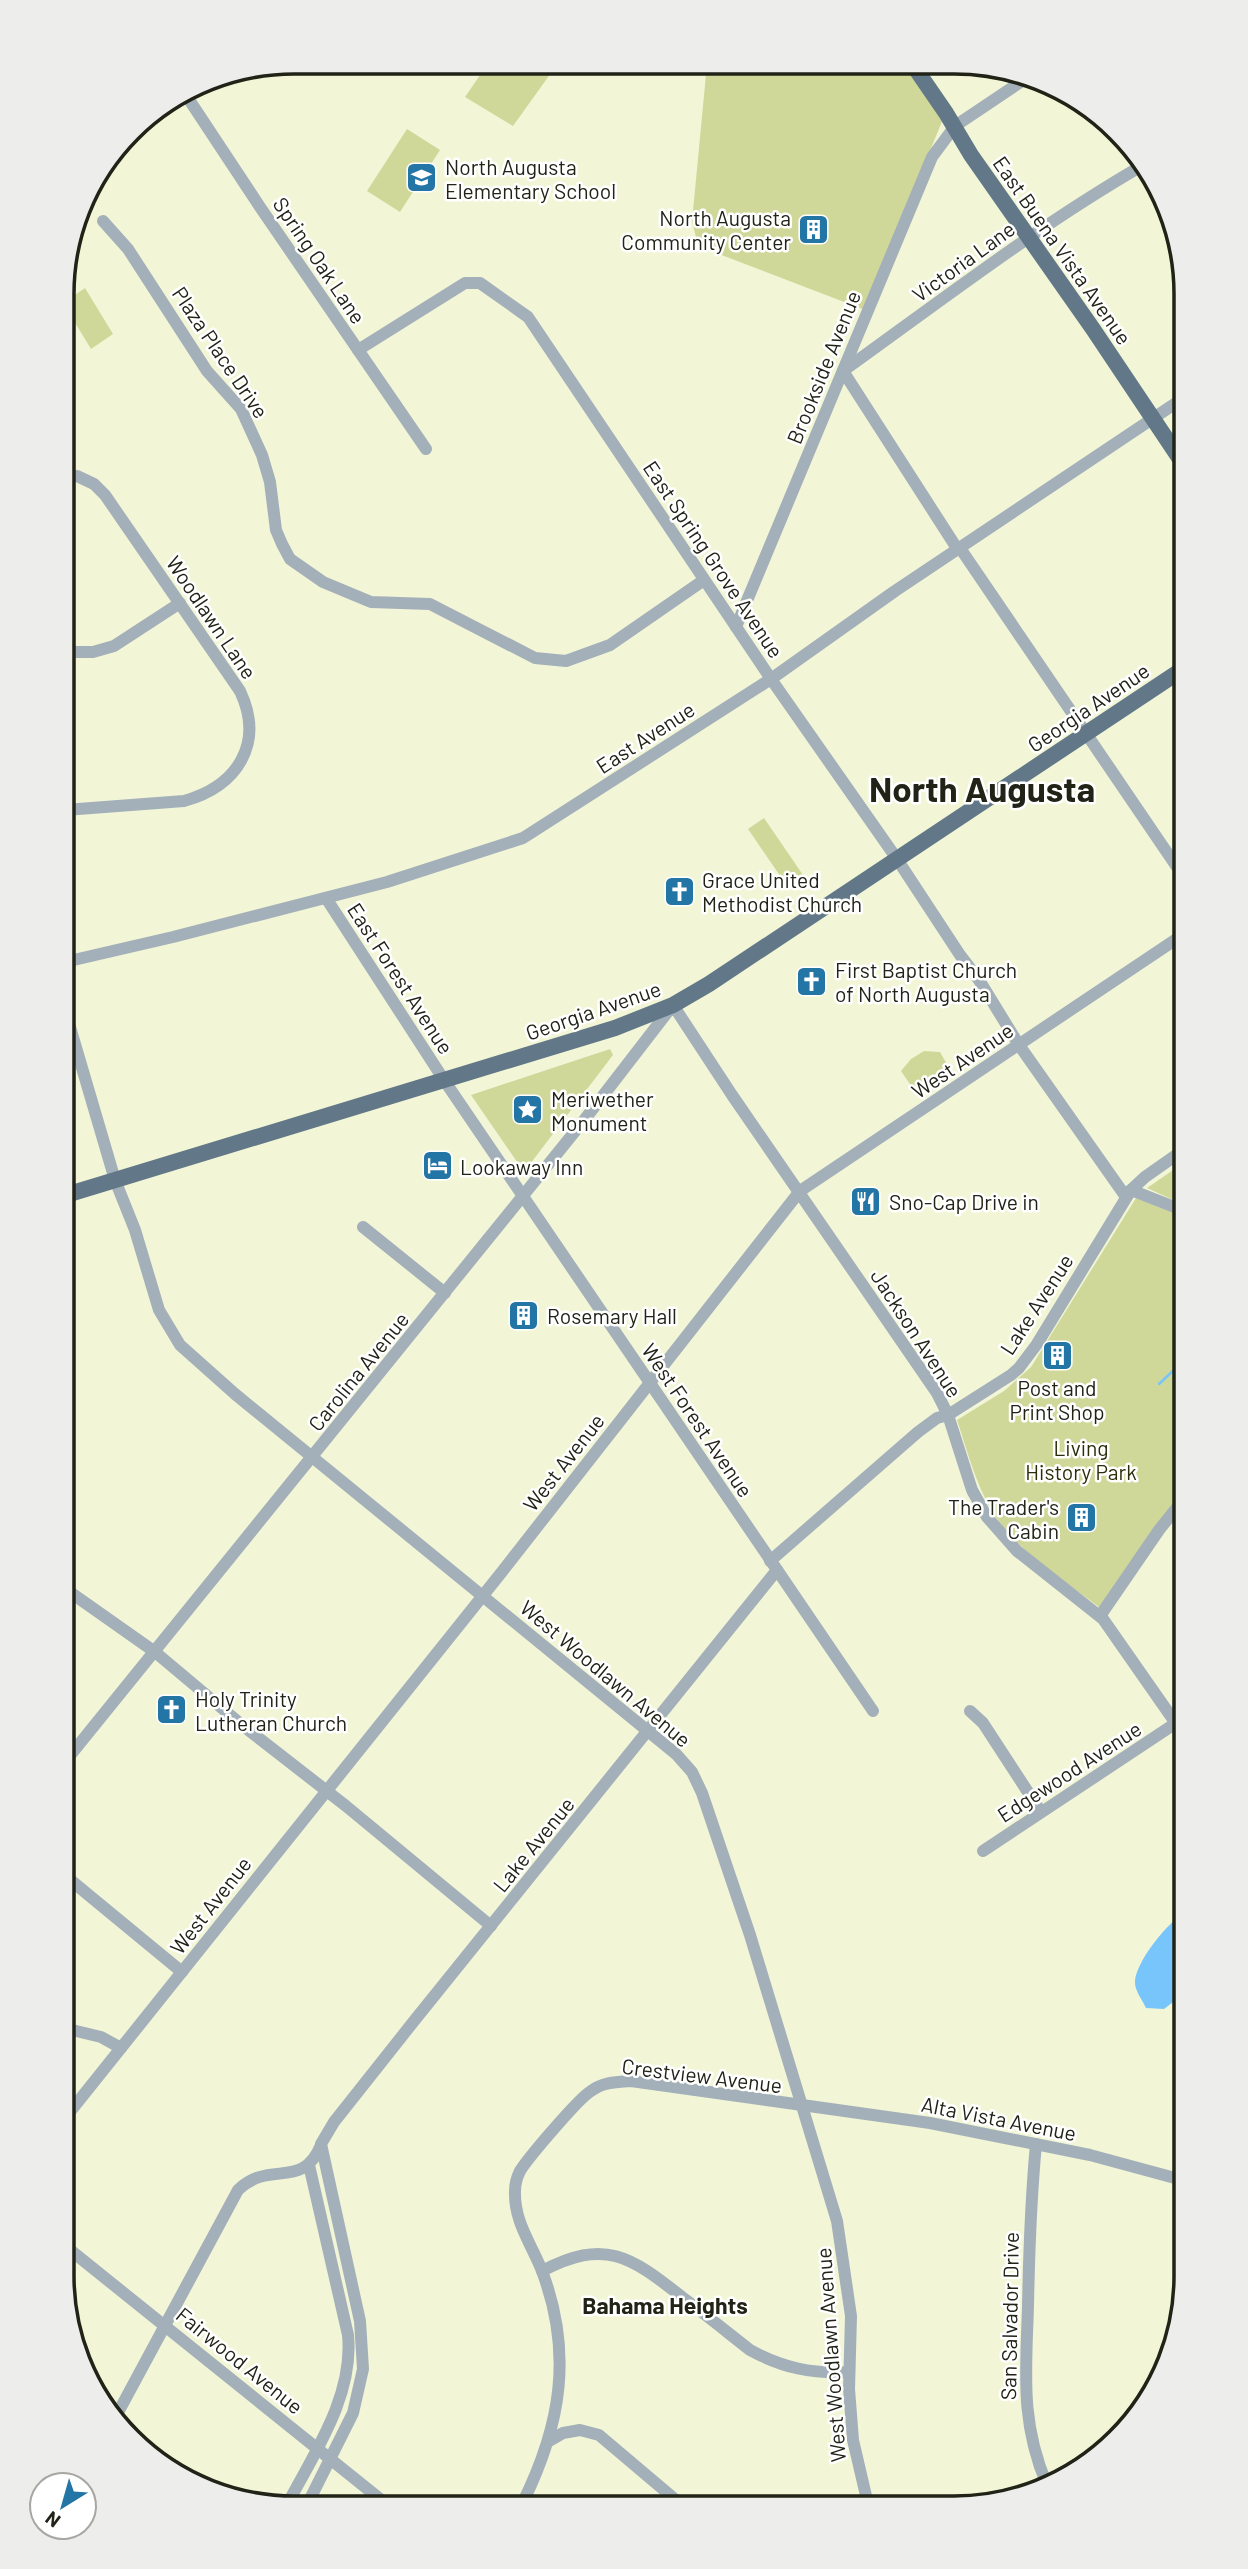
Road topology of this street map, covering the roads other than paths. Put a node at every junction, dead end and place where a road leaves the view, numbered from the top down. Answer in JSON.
{"nodes":[{"id":1,"x":919,"y":74,"type":"edge"},
{"id":2,"x":1018,"y":83,"type":"edge"},
{"id":3,"x":189,"y":100,"type":"edge"},
{"id":4,"x":955,"y":126,"type":"junction"},
{"id":5,"x":1135,"y":169,"type":"edge"},
{"id":6,"x":103,"y":221,"type":"dead end"},
{"id":7,"x":1029,"y":237,"type":"junction"},
{"id":8,"x":358,"y":350,"type":"junction"},
{"id":9,"x":843,"y":371,"type":"junction"},
{"id":10,"x":1174,"y":404,"type":"edge"},
{"id":11,"x":1153,"y":419,"type":"junction"},
{"id":12,"x":426,"y":449,"type":"dead end"},
{"id":13,"x":1174,"y":450,"type":"edge"},
{"id":14,"x":77,"y":476,"type":"dead end"},
{"id":15,"x":959,"y":549,"type":"junction"},
{"id":16,"x":704,"y":580,"type":"junction"},
{"id":17,"x":180,"y":603,"type":"junction"},
{"id":18,"x":736,"y":627,"type":"junction"},
{"id":19,"x":74,"y":652,"type":"edge"},
{"id":20,"x":1174,"y":675,"type":"edge"},
{"id":21,"x":771,"y":679,"type":"junction"},
{"id":22,"x":1087,"y":732,"type":"junction"},
{"id":23,"x":74,"y":809,"type":"edge"},
{"id":24,"x":897,"y":859,"type":"junction"},
{"id":25,"x":1174,"y":862,"type":"edge"},
{"id":26,"x":326,"y":898,"type":"junction"},
{"id":27,"x":1174,"y":941,"type":"edge"},
{"id":28,"x":74,"y":960,"type":"edge"},
{"id":29,"x":673,"y":1005,"type":"junction"},
{"id":30,"x":74,"y":1041,"type":"edge"},
{"id":31,"x":1019,"y":1045,"type":"junction"},
{"id":32,"x":444,"y":1080,"type":"junction"},
{"id":33,"x":1174,"y":1157,"type":"edge"},
{"id":34,"x":115,"y":1180,"type":"junction"},
{"id":35,"x":800,"y":1191,"type":"junction"},
{"id":36,"x":74,"y":1193,"type":"edge"},
{"id":37,"x":1128,"y":1194,"type":"junction"},
{"id":38,"x":523,"y":1196,"type":"junction"},
{"id":39,"x":1174,"y":1208,"type":"edge"},
{"id":40,"x":363,"y":1227,"type":"dead end"},
{"id":41,"x":445,"y":1293,"type":"junction"},
{"id":42,"x":649,"y":1382,"type":"junction"},
{"id":43,"x":948,"y":1415,"type":"junction"},
{"id":44,"x":313,"y":1457,"type":"junction"},
{"id":45,"x":1174,"y":1513,"type":"edge"},
{"id":46,"x":774,"y":1565,"type":"junction"},
{"id":47,"x":74,"y":1595,"type":"edge"},
{"id":48,"x":482,"y":1596,"type":"junction"},
{"id":49,"x":1100,"y":1616,"type":"junction"},
{"id":50,"x":155,"y":1652,"type":"junction"},
{"id":51,"x":873,"y":1711,"type":"dead end"},
{"id":52,"x":970,"y":1712,"type":"dead end"},
{"id":53,"x":1174,"y":1720,"type":"edge"},
{"id":54,"x":1174,"y":1724,"type":"edge"},
{"id":55,"x":649,"y":1731,"type":"junction"},
{"id":56,"x":74,"y":1751,"type":"edge"},
{"id":57,"x":326,"y":1790,"type":"junction"},
{"id":58,"x":1041,"y":1812,"type":"junction"},
{"id":59,"x":983,"y":1851,"type":"dead end"},
{"id":60,"x":74,"y":1883,"type":"edge"},
{"id":61,"x":491,"y":1926,"type":"junction"},
{"id":62,"x":182,"y":1972,"type":"junction"},
{"id":63,"x":74,"y":2030,"type":"edge"},
{"id":64,"x":121,"y":2048,"type":"junction"},
{"id":65,"x":74,"y":2107,"type":"edge"},
{"id":66,"x":802,"y":2107,"type":"junction"},
{"id":67,"x":321,"y":2144,"type":"junction"},
{"id":68,"x":1035,"y":2144,"type":"junction"},
{"id":69,"x":309,"y":2165,"type":"junction"},
{"id":70,"x":1174,"y":2179,"type":"edge"},
{"id":71,"x":74,"y":2253,"type":"edge"},
{"id":72,"x":542,"y":2271,"type":"junction"},
{"id":73,"x":165,"y":2325,"type":"junction"},
{"id":74,"x":849,"y":2372,"type":"junction"},
{"id":75,"x":120,"y":2410,"type":"edge"},
{"id":76,"x":549,"y":2441,"type":"junction"},
{"id":77,"x":318,"y":2447,"type":"junction"},
{"id":78,"x":332,"y":2459,"type":"junction"},
{"id":79,"x":1043,"y":2477,"type":"edge"},
{"id":80,"x":292,"y":2496,"type":"edge"},
{"id":81,"x":312,"y":2496,"type":"edge"},
{"id":82,"x":377,"y":2496,"type":"edge"},
{"id":83,"x":526,"y":2496,"type":"edge"},
{"id":84,"x":671,"y":2496,"type":"edge"},
{"id":85,"x":866,"y":2496,"type":"edge"}],
"edges":[{"from":1,"to":4,"type":"main road","name":"East Buena Vista Avenue"},
{"from":2,"to":4,"type":"street","name":"Brookside Avenue"},
{"from":3,"to":8,"type":"street","name":"Spring Oak Lane"},
{"from":4,"to":7,"type":"main road","name":"East Buena Vista Avenue"},
{"from":4,"to":9,"type":"street","name":"Brookside Avenue"},
{"from":5,"to":7,"type":"street","name":"Victoria Lane"},
{"from":6,"to":16,"type":"street","name":"Plaza Place Drive"},
{"from":7,"to":9,"type":"street","name":"Victoria Lane"},
{"from":7,"to":11,"type":"main road","name":"East Buena Vista Avenue"},
{"from":8,"to":12,"type":"street","name":"Spring Oak Lane"},
{"from":8,"to":16,"type":"street","name":"East Spring Grove Avenue"},
{"from":9,"to":15,"type":"street"},
{"from":9,"to":18,"type":"street","name":"Brookside Avenue"},
{"from":10,"to":11,"type":"street","name":"East Avenue"},
{"from":11,"to":13,"type":"main road","name":"East Buena Vista Avenue"},
{"from":11,"to":15,"type":"street","name":"East Avenue"},
{"from":14,"to":17,"type":"street","name":"Woodlawn Lane"},
{"from":15,"to":21,"type":"street","name":"East Avenue"},
{"from":15,"to":22,"type":"street"},
{"from":16,"to":18,"type":"street","name":"East Spring Grove Avenue"},
{"from":17,"to":19,"type":"street"},
{"from":17,"to":23,"type":"street","name":"Woodlawn Lane"},
{"from":18,"to":21,"type":"street","name":"East Spring Grove Avenue"},
{"from":20,"to":22,"type":"main road","name":"Georgia Avenue"},
{"from":21,"to":24,"type":"street","name":"East Spring Grove Avenue"},
{"from":21,"to":26,"type":"street","name":"East Avenue"},
{"from":22,"to":24,"type":"main road","name":"Georgia Avenue"},
{"from":22,"to":25,"type":"street"},
{"from":24,"to":29,"type":"main road","name":"Georgia Avenue"},
{"from":24,"to":31,"type":"street","name":"East Spring Grove Avenue"},
{"from":26,"to":28,"type":"street","name":"East Avenue"},
{"from":26,"to":32,"type":"street","name":"East Forest Avenue"},
{"from":27,"to":31,"type":"street","name":"West Avenue"},
{"from":29,"to":32,"type":"main road","name":"Georgia Avenue"},
{"from":29,"to":35,"type":"street","name":"Jackson Avenue"},
{"from":29,"to":38,"type":"street","name":"Carolina Avenue"},
{"from":30,"to":34,"type":"street","name":"West Woodlawn Avenue"},
{"from":31,"to":35,"type":"street","name":"West Avenue"},
{"from":31,"to":37,"type":"street","name":"East Spring Grove Avenue"},
{"from":32,"to":34,"type":"main road","name":"Georgia Avenue"},
{"from":32,"to":38,"type":"street","name":"West Forest Avenue"},
{"from":33,"to":37,"type":"street","name":"Lake Avenue"},
{"from":34,"to":36,"type":"main road","name":"Georgia Avenue"},
{"from":34,"to":44,"type":"street","name":"West Woodlawn Avenue"},
{"from":35,"to":42,"type":"street","name":"West Avenue"},
{"from":35,"to":43,"type":"street","name":"Jackson Avenue"},
{"from":37,"to":39,"type":"street"},
{"from":37,"to":43,"type":"street","name":"Lake Avenue"},
{"from":38,"to":41,"type":"street","name":"Carolina Avenue"},
{"from":38,"to":42,"type":"street","name":"West Forest Avenue"},
{"from":40,"to":41,"type":"street"},
{"from":41,"to":44,"type":"street","name":"Carolina Avenue"},
{"from":42,"to":46,"type":"street","name":"West Forest Avenue"},
{"from":42,"to":48,"type":"street","name":"West Avenue"},
{"from":43,"to":46,"type":"street","name":"Lake Avenue"},
{"from":43,"to":49,"type":"street","name":"Jackson Avenue"},
{"from":44,"to":48,"type":"street","name":"West Woodlawn Avenue"},
{"from":44,"to":50,"type":"street","name":"Carolina Avenue"},
{"from":45,"to":49,"type":"street"},
{"from":46,"to":51,"type":"street","name":"West Forest Avenue"},
{"from":46,"to":55,"type":"street","name":"Lake Avenue"},
{"from":47,"to":50,"type":"street"},
{"from":48,"to":55,"type":"street","name":"West Woodlawn Avenue"},
{"from":48,"to":57,"type":"street","name":"West Avenue"},
{"from":49,"to":53,"type":"street","name":"Jackson Avenue"},
{"from":50,"to":56,"type":"street","name":"Carolina Avenue"},
{"from":50,"to":57,"type":"street"},
{"from":52,"to":58,"type":"street"},
{"from":54,"to":58,"type":"street","name":"Edgewood Avenue"},
{"from":55,"to":61,"type":"street","name":"Lake Avenue"},
{"from":55,"to":66,"type":"street","name":"West Woodlawn Avenue"},
{"from":57,"to":61,"type":"street"},
{"from":57,"to":62,"type":"street","name":"West Avenue"},
{"from":58,"to":59,"type":"street","name":"Edgewood Avenue"},
{"from":60,"to":62,"type":"street"},
{"from":61,"to":67,"type":"street","name":"Lake Avenue"},
{"from":62,"to":64,"type":"street","name":"West Avenue"},
{"from":63,"to":64,"type":"street"},
{"from":64,"to":65,"type":"street","name":"West Avenue"},
{"from":66,"to":68,"type":"street","name":"Alta Vista Avenue"},
{"from":66,"to":72,"type":"street","name":"Crestview Avenue"},
{"from":66,"to":74,"type":"street","name":"West Woodlawn Avenue"},
{"from":67,"to":69,"type":"street","name":"Lake Avenue"},
{"from":67,"to":78,"type":"street"},
{"from":68,"to":70,"type":"street","name":"Alta Vista Avenue"},
{"from":68,"to":79,"type":"street","name":"San Salvador Drive"},
{"from":69,"to":73,"type":"street"},
{"from":69,"to":77,"type":"street"},
{"from":71,"to":73,"type":"street","name":"Fairwood Avenue"},
{"from":72,"to":74,"type":"street"},
{"from":72,"to":76,"type":"street","name":"Crestview Avenue"},
{"from":73,"to":75,"type":"street"},
{"from":73,"to":77,"type":"street","name":"Fairwood Avenue"},
{"from":74,"to":85,"type":"street","name":"West Woodlawn Avenue"},
{"from":76,"to":83,"type":"street","name":"Crestview Avenue"},
{"from":76,"to":84,"type":"street"},
{"from":77,"to":78,"type":"street","name":"Fairwood Avenue"},
{"from":77,"to":80,"type":"street"},
{"from":78,"to":81,"type":"street"},
{"from":78,"to":82,"type":"street","name":"Fairwood Avenue"}]}
